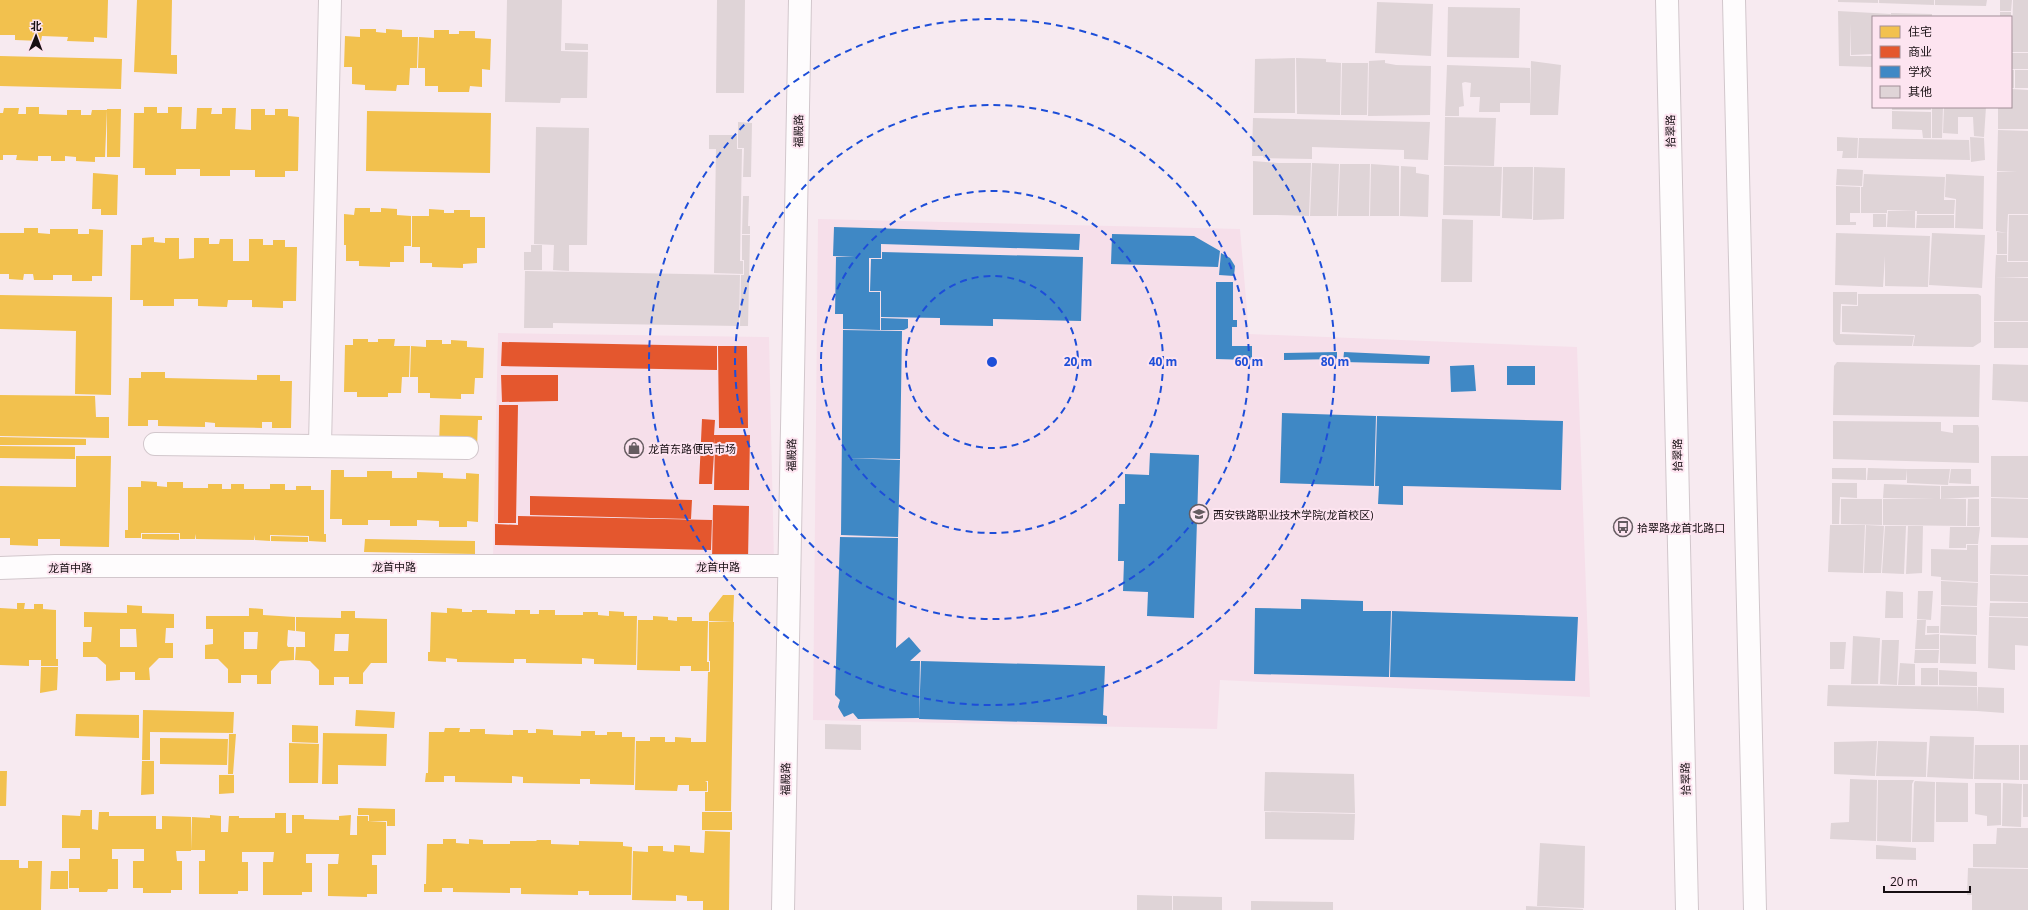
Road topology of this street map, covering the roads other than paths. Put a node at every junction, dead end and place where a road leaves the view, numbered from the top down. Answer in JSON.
{"nodes":[{"id":1,"x":330,"y":0,"type":"edge"},
{"id":2,"x":800,"y":0,"type":"edge"},
{"id":3,"x":1667,"y":0,"type":"edge"},
{"id":4,"x":1734,"y":0,"type":"edge"},
{"id":5,"x":155,"y":444,"type":"dead end"},
{"id":6,"x":320,"y":445,"type":"junction"},
{"id":7,"x":467,"y":448,"type":"dead end"},
{"id":8,"x":789,"y":566,"type":"junction"},
{"id":9,"x":0,"y":568,"type":"edge"},
{"id":10,"x":783,"y":910,"type":"edge"},
{"id":11,"x":1687,"y":910,"type":"edge"},
{"id":12,"x":1755,"y":910,"type":"edge"}],
"edges":[{"from":1,"to":6,"type":"street"},
{"from":2,"to":8,"type":"street","name":"福殿路"},
{"from":3,"to":11,"type":"street","name":"拾翠路"},
{"from":4,"to":12,"type":"street"},
{"from":5,"to":6,"type":"street"},
{"from":6,"to":7,"type":"street"},
{"from":8,"to":9,"type":"street","name":"龙首中路"},
{"from":8,"to":10,"type":"street","name":"福殿路"}]}
